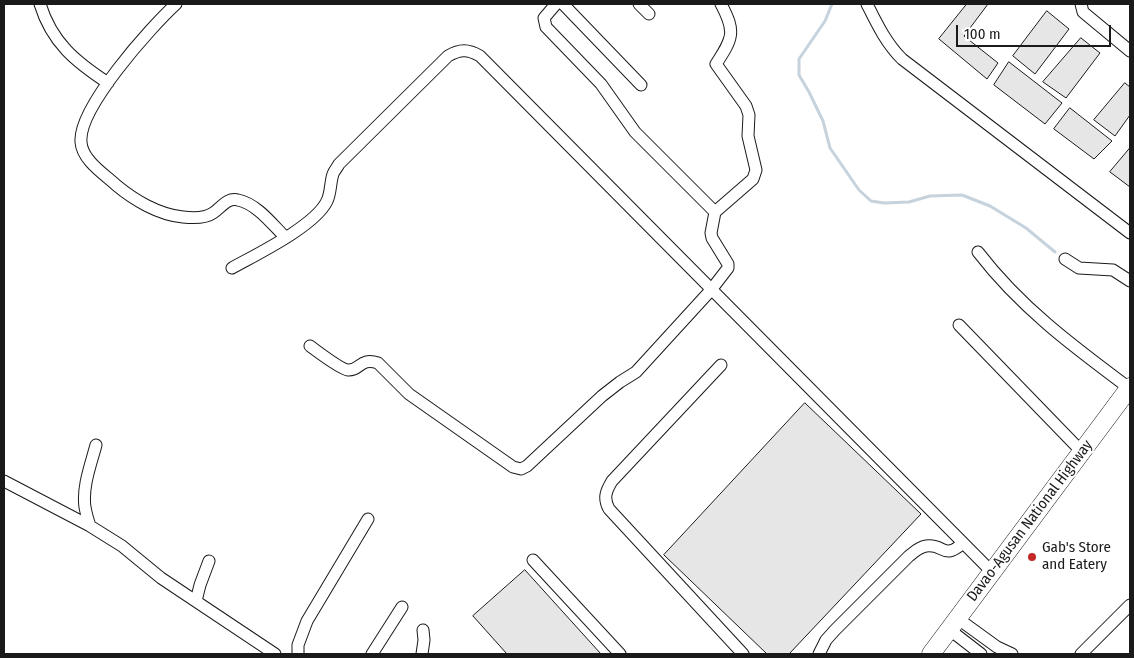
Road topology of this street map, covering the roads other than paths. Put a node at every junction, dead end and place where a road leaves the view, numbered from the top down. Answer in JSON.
{"nodes":[{"id":1,"x":40,"y":4,"type":"edge"},
{"id":2,"x":176,"y":4,"type":"edge"},
{"id":3,"x":556,"y":4,"type":"edge"},
{"id":4,"x":563,"y":4,"type":"edge"},
{"id":5,"x":639,"y":4,"type":"edge"},
{"id":6,"x":721,"y":4,"type":"edge"},
{"id":7,"x":869,"y":4,"type":"edge"},
{"id":8,"x":1081,"y":4,"type":"edge"},
{"id":9,"x":649,"y":14,"type":"dead end"},
{"id":10,"x":1130,"y":51,"type":"edge"},
{"id":11,"x":108,"y":83,"type":"junction"},
{"id":12,"x":641,"y":85,"type":"dead end"},
{"id":13,"x":715,"y":212,"type":"junction"},
{"id":14,"x":1130,"y":233,"type":"edge"},
{"id":15,"x":285,"y":237,"type":"junction"},
{"id":16,"x":978,"y":252,"type":"dead end"},
{"id":17,"x":1066,"y":259,"type":"dead end"},
{"id":18,"x":232,"y":268,"type":"dead end"},
{"id":19,"x":1130,"y":281,"type":"edge"},
{"id":20,"x":711,"y":290,"type":"junction"},
{"id":21,"x":959,"y":325,"type":"dead end"},
{"id":22,"x":310,"y":346,"type":"dead end"},
{"id":23,"x":721,"y":365,"type":"dead end"},
{"id":24,"x":1130,"y":388,"type":"edge"},
{"id":25,"x":96,"y":445,"type":"dead end"},
{"id":26,"x":1082,"y":452,"type":"junction"},
{"id":27,"x":4,"y":481,"type":"edge"},
{"id":28,"x":368,"y":519,"type":"dead end"},
{"id":29,"x":90,"y":526,"type":"junction"},
{"id":30,"x":963,"y":543,"type":"junction"},
{"id":31,"x":533,"y":560,"type":"dead end"},
{"id":32,"x":209,"y":561,"type":"dead end"},
{"id":33,"x":992,"y":572,"type":"junction"},
{"id":34,"x":196,"y":600,"type":"junction"},
{"id":35,"x":1130,"y":605,"type":"edge"},
{"id":36,"x":402,"y":607,"type":"dead end"},
{"id":37,"x":954,"y":624,"type":"junction"},
{"id":38,"x":423,"y":630,"type":"dead end"},
{"id":39,"x":275,"y":654,"type":"edge"},
{"id":40,"x":298,"y":654,"type":"edge"},
{"id":41,"x":372,"y":654,"type":"edge"},
{"id":42,"x":422,"y":654,"type":"edge"},
{"id":43,"x":620,"y":654,"type":"edge"},
{"id":44,"x":743,"y":654,"type":"edge"},
{"id":45,"x":818,"y":654,"type":"edge"},
{"id":46,"x":931,"y":654,"type":"edge"},
{"id":47,"x":981,"y":654,"type":"edge"},
{"id":48,"x":1012,"y":654,"type":"edge"},
{"id":49,"x":1081,"y":654,"type":"edge"}],
"edges":[{"from":1,"to":11,"type":"street"},
{"from":2,"to":11,"type":"street"},
{"from":3,"to":13,"type":"street"},
{"from":4,"to":12,"type":"street"},
{"from":5,"to":9,"type":"street"},
{"from":6,"to":13,"type":"street"},
{"from":7,"to":14,"type":"street"},
{"from":8,"to":10,"type":"street"},
{"from":11,"to":15,"type":"street"},
{"from":13,"to":20,"type":"street"},
{"from":15,"to":18,"type":"street"},
{"from":15,"to":20,"type":"street"},
{"from":16,"to":24,"type":"street"},
{"from":17,"to":19,"type":"street"},
{"from":20,"to":22,"type":"street"},
{"from":20,"to":30,"type":"street"},
{"from":21,"to":26,"type":"street"},
{"from":23,"to":44,"type":"street"},
{"from":24,"to":26,"type":"highway","name":"Davao-Agusan National Highway"},
{"from":25,"to":29,"type":"street"},
{"from":26,"to":33,"type":"highway","name":"Davao-Agusan National Highway"},
{"from":27,"to":29,"type":"street"},
{"from":28,"to":40,"type":"street"},
{"from":29,"to":34,"type":"street"},
{"from":30,"to":33,"type":"street"},
{"from":30,"to":45,"type":"street"},
{"from":31,"to":43,"type":"street"},
{"from":32,"to":34,"type":"street"},
{"from":33,"to":37,"type":"highway","name":"Davao-Agusan National Highway"},
{"from":34,"to":39,"type":"street"},
{"from":35,"to":49,"type":"street"},
{"from":36,"to":41,"type":"street"},
{"from":37,"to":46,"type":"highway","name":"Davao-Agusan National Highway"},
{"from":37,"to":47,"type":"street"},
{"from":37,"to":48,"type":"street"},
{"from":38,"to":42,"type":"street"}]}
